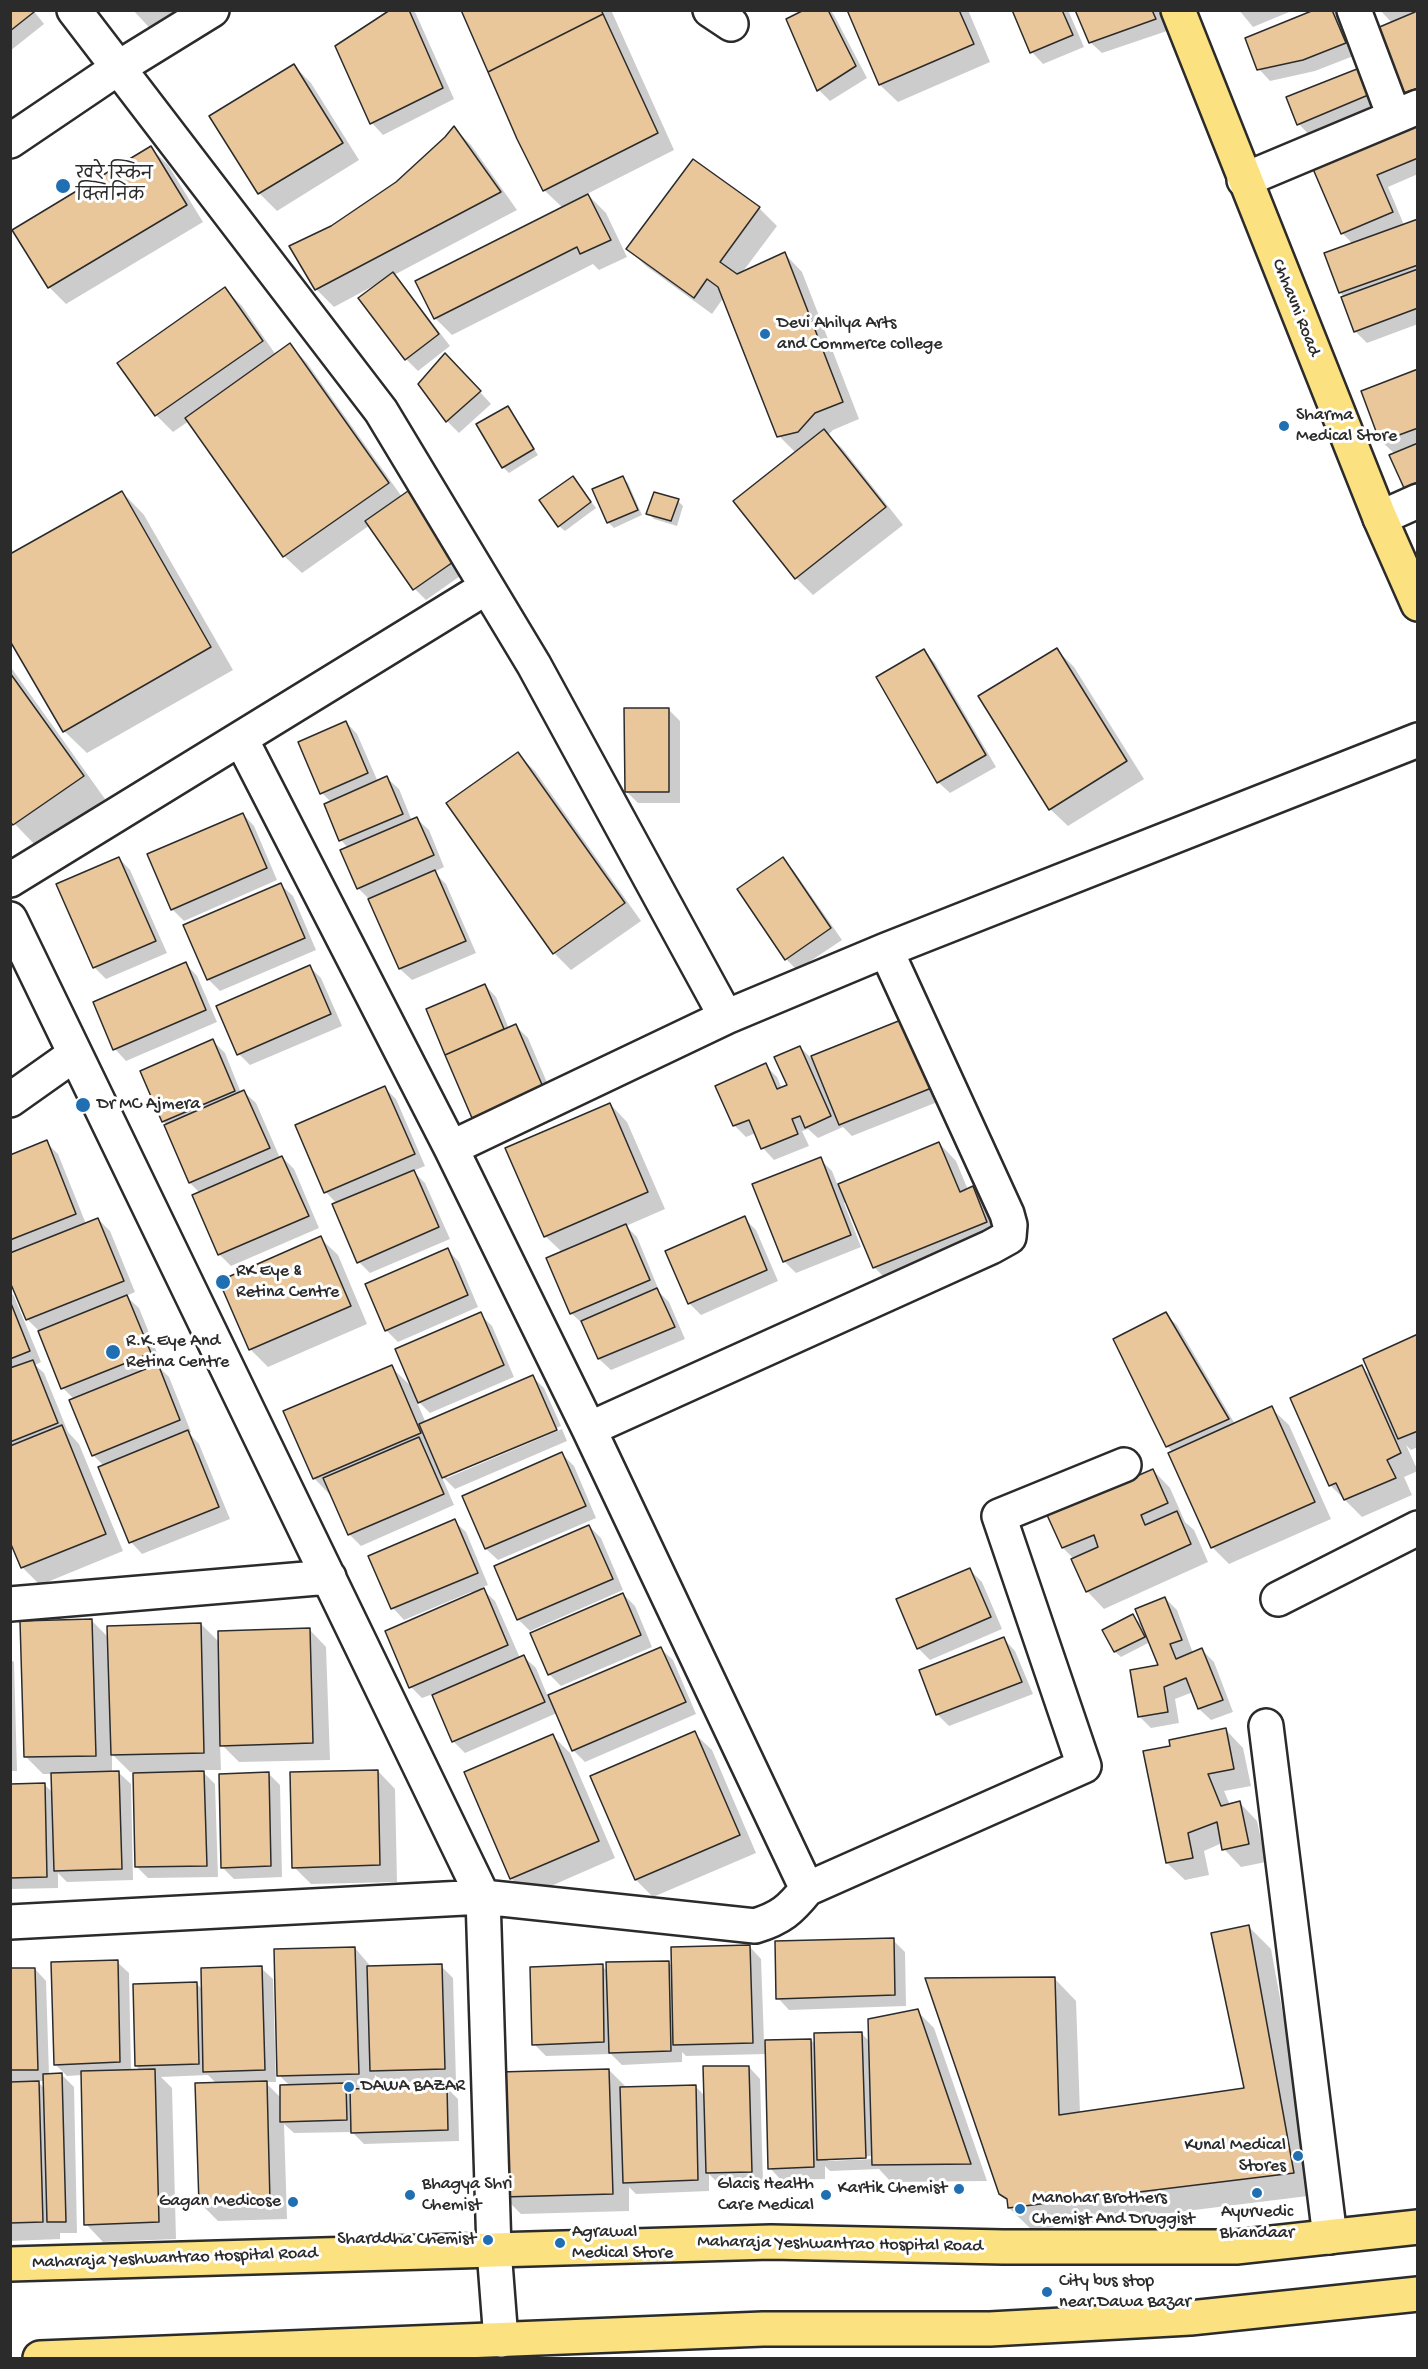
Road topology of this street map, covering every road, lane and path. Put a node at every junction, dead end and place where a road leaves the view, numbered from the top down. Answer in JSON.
{"nodes":[{"id":1,"x":74,"y":10,"type":"edge"},
{"id":2,"x":212,"y":10,"type":"edge"},
{"id":3,"x":1178,"y":10,"type":"edge"},
{"id":4,"x":1354,"y":10,"type":"edge"},
{"id":5,"x":118,"y":69,"type":"junction"},
{"id":6,"x":1406,"y":111,"type":"edge"},
{"id":7,"x":10,"y":141,"type":"edge"},
{"id":8,"x":1244,"y":180,"type":"junction"},
{"id":9,"x":1418,"y":501,"type":"edge"},
{"id":10,"x":1380,"y":518,"type":"junction"},
{"id":11,"x":487,"y":587,"type":"junction"},
{"id":12,"x":1418,"y":604,"type":"edge"},
{"id":13,"x":241,"y":739,"type":"junction"},
{"id":14,"x":1418,"y":740,"type":"edge"},
{"id":15,"x":10,"y":880,"type":"edge"},
{"id":16,"x":10,"y":919,"type":"edge"},
{"id":17,"x":886,"y":950,"type":"junction"},
{"id":18,"x":726,"y":1017,"type":"junction"},
{"id":19,"x":75,"y":1054,"type":"junction"},
{"id":20,"x":10,"y":1100,"type":"edge"},
{"id":21,"x":451,"y":1148,"type":"junction"},
{"id":22,"x":589,"y":1429,"type":"junction"},
{"id":23,"x":1124,"y":1465,"type":"dead end"},
{"id":24,"x":1418,"y":1528,"type":"edge"},
{"id":25,"x":329,"y":1577,"type":"junction"},
{"id":26,"x":1278,"y":1599,"type":"dead end"},
{"id":27,"x":10,"y":1604,"type":"edge"},
{"id":28,"x":1266,"y":1726,"type":"dead end"},
{"id":29,"x":807,"y":1889,"type":"junction"},
{"id":30,"x":483,"y":1897,"type":"junction"},
{"id":31,"x":10,"y":1922,"type":"edge"},
{"id":32,"x":1418,"y":2227,"type":"edge"},
{"id":33,"x":1330,"y":2237,"type":"junction"},
{"id":34,"x":494,"y":2250,"type":"junction"},
{"id":35,"x":10,"y":2264,"type":"edge"},
{"id":36,"x":1418,"y":2294,"type":"edge"},
{"id":37,"x":501,"y":2340,"type":"junction"},
{"id":38,"x":243,"y":2354,"type":"edge"},
{"id":39,"x":40,"y":2358,"type":"edge"}],
"edges":[{"from":1,"to":5,"type":"street"},
{"from":2,"to":5,"type":"street"},
{"from":3,"to":8,"type":"main road","name":"Chhavni Road"},
{"from":4,"to":6,"type":"street"},
{"from":5,"to":7,"type":"street"},
{"from":5,"to":11,"type":"street"},
{"from":6,"to":8,"type":"street"},
{"from":8,"to":10,"type":"main road","name":"Chhavni Road"},
{"from":9,"to":10,"type":"street"},
{"from":10,"to":12,"type":"main road","name":"Chhavni Road"},
{"from":11,"to":13,"type":"street"},
{"from":11,"to":18,"type":"street"},
{"from":13,"to":15,"type":"street"},
{"from":13,"to":21,"type":"street"},
{"from":14,"to":17,"type":"street"},
{"from":16,"to":19,"type":"street"},
{"from":17,"to":18,"type":"street"},
{"from":17,"to":22,"type":"street"},
{"from":18,"to":21,"type":"street"},
{"from":19,"to":20,"type":"street"},
{"from":19,"to":25,"type":"street"},
{"from":21,"to":22,"type":"street"},
{"from":22,"to":29,"type":"street"},
{"from":23,"to":29,"type":"street"},
{"from":24,"to":26,"type":"street"},
{"from":25,"to":27,"type":"street"},
{"from":25,"to":30,"type":"street"},
{"from":28,"to":33,"type":"street"},
{"from":29,"to":30,"type":"street"},
{"from":30,"to":31,"type":"street"},
{"from":30,"to":34,"type":"street"},
{"from":32,"to":33,"type":"main road","name":"Maharaja Yeshwantrao Hospital Road"},
{"from":33,"to":34,"type":"main road","name":"Maharaja Yeshwantrao Hospital Road"},
{"from":34,"to":35,"type":"main road","name":"Maharaja Yeshwantrao Hospital Road"},
{"from":34,"to":37,"type":"street"},
{"from":36,"to":37,"type":"main road"},
{"from":37,"to":38,"type":"main road"},
{"from":38,"to":39,"type":"main road"}]}
